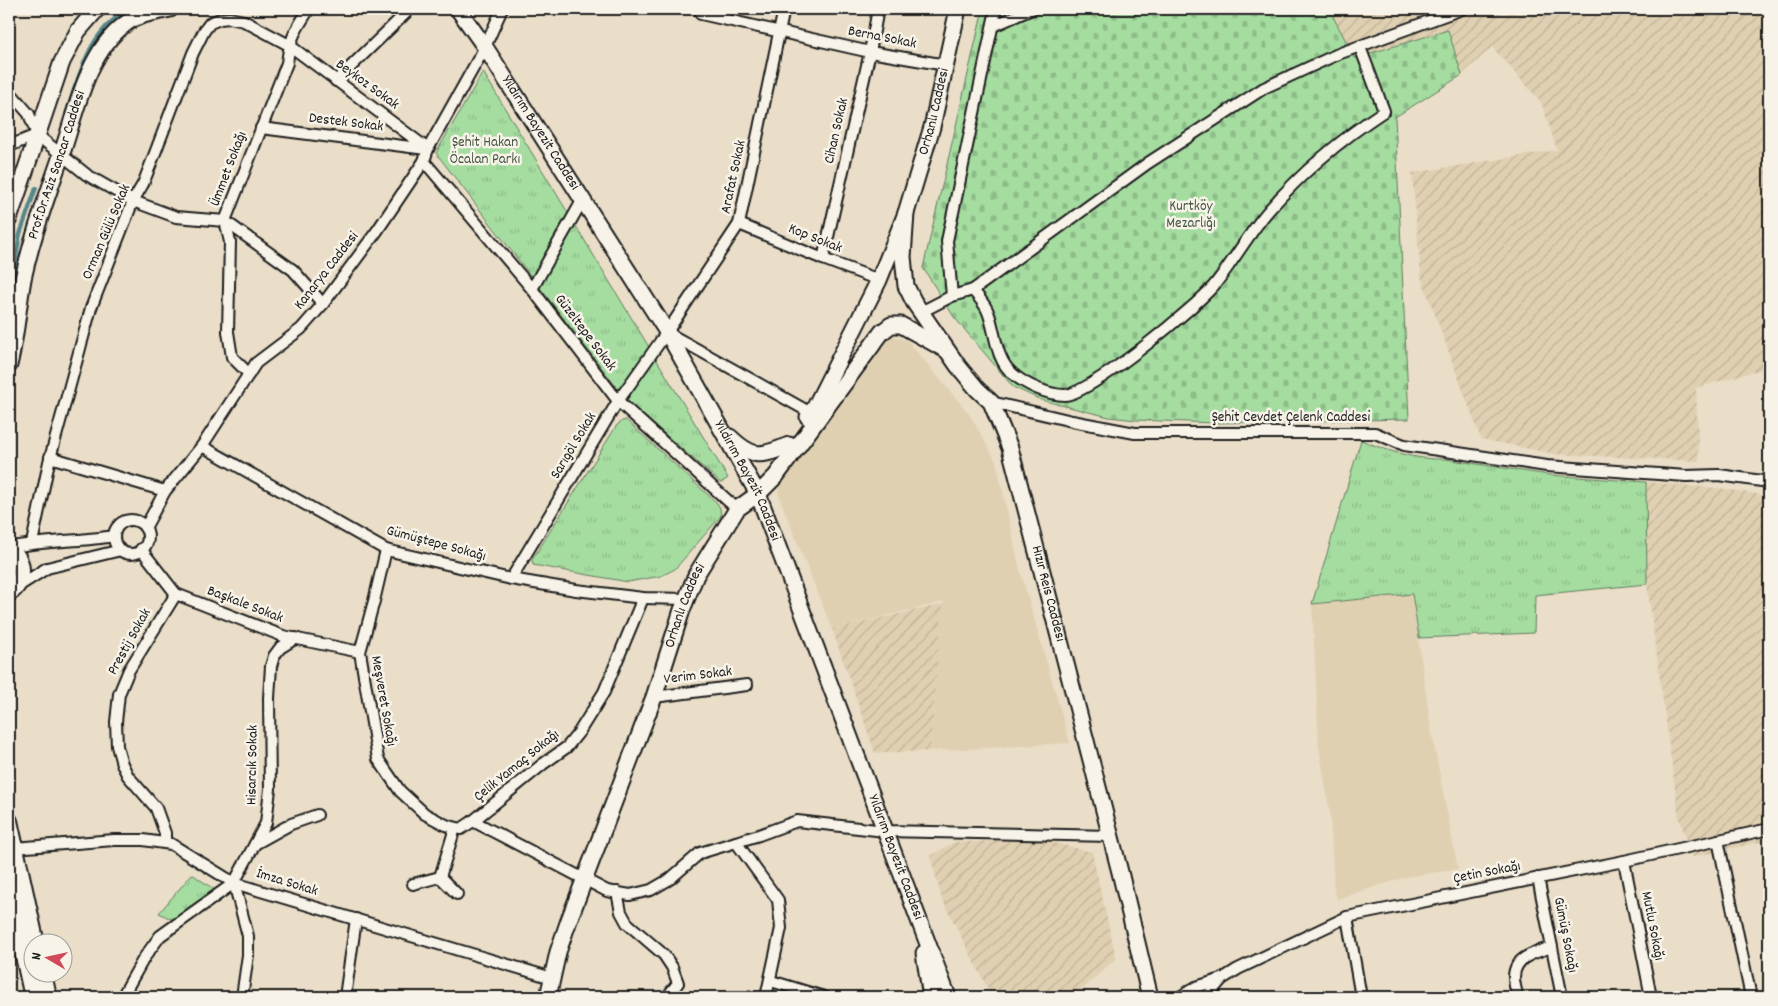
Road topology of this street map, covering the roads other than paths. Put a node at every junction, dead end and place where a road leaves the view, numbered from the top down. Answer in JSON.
{"nodes":[{"id":1,"x":97,"y":9,"type":"edge"},
{"id":2,"x":170,"y":9,"type":"edge"},
{"id":3,"x":309,"y":9,"type":"edge"},
{"id":4,"x":410,"y":9,"type":"edge"},
{"id":5,"x":458,"y":9,"type":"edge"},
{"id":6,"x":502,"y":9,"type":"edge"},
{"id":7,"x":702,"y":9,"type":"edge"},
{"id":8,"x":784,"y":9,"type":"edge"},
{"id":9,"x":878,"y":9,"type":"edge"},
{"id":10,"x":958,"y":9,"type":"edge"},
{"id":11,"x":996,"y":9,"type":"edge"},
{"id":12,"x":1032,"y":9,"type":"edge"},
{"id":13,"x":1462,"y":9,"type":"edge"},
{"id":14,"x":993,"y":26,"type":"junction"},
{"id":15,"x":780,"y":32,"type":"junction"},
{"id":16,"x":289,"y":45,"type":"junction"},
{"id":17,"x":485,"y":46,"type":"junction"},
{"id":18,"x":1360,"y":47,"type":"junction"},
{"id":19,"x":870,"y":52,"type":"junction"},
{"id":20,"x":946,"y":65,"type":"junction"},
{"id":21,"x":336,"y":81,"type":"junction"},
{"id":22,"x":9,"y":91,"type":"edge"},
{"id":23,"x":261,"y":128,"type":"junction"},
{"id":24,"x":37,"y":135,"type":"junction"},
{"id":25,"x":9,"y":146,"type":"edge"},
{"id":26,"x":428,"y":149,"type":"junction"},
{"id":27,"x":62,"y":154,"type":"junction"},
{"id":28,"x":424,"y":161,"type":"junction"},
{"id":29,"x":133,"y":201,"type":"junction"},
{"id":30,"x":582,"y":201,"type":"junction"},
{"id":31,"x":906,"y":213,"type":"junction"},
{"id":32,"x":9,"y":219,"type":"edge"},
{"id":33,"x":225,"y":221,"type":"junction"},
{"id":34,"x":739,"y":224,"type":"junction"},
{"id":35,"x":823,"y":259,"type":"junction"},
{"id":36,"x":879,"y":280,"type":"junction"},
{"id":37,"x":532,"y":289,"type":"junction"},
{"id":38,"x":973,"y":290,"type":"junction"},
{"id":39,"x":952,"y":296,"type":"junction"},
{"id":40,"x":323,"y":304,"type":"junction"},
{"id":41,"x":921,"y":312,"type":"junction"},
{"id":42,"x":667,"y":332,"type":"junction"},
{"id":43,"x":948,"y":351,"type":"junction"},
{"id":44,"x":9,"y":365,"type":"edge"},
{"id":45,"x":248,"y":374,"type":"junction"},
{"id":46,"x":618,"y":401,"type":"junction"},
{"id":47,"x":991,"y":402,"type":"junction"},
{"id":48,"x":811,"y":413,"type":"junction"},
{"id":49,"x":722,"y":430,"type":"junction"},
{"id":50,"x":789,"y":445,"type":"junction"},
{"id":51,"x":202,"y":446,"type":"junction"},
{"id":52,"x":50,"y":457,"type":"junction"},
{"id":53,"x":1769,"y":482,"type":"edge"},
{"id":54,"x":165,"y":491,"type":"junction"},
{"id":55,"x":758,"y":494,"type":"junction"},
{"id":56,"x":737,"y":509,"type":"junction"},
{"id":57,"x":145,"y":528,"type":"junction"},
{"id":58,"x":114,"y":536,"type":"junction"},
{"id":59,"x":32,"y":543,"type":"junction"},
{"id":60,"x":9,"y":549,"type":"edge"},
{"id":61,"x":142,"y":549,"type":"junction"},
{"id":62,"x":121,"y":550,"type":"junction"},
{"id":63,"x":386,"y":550,"type":"junction"},
{"id":64,"x":511,"y":579,"type":"junction"},
{"id":65,"x":10,"y":592,"type":"edge"},
{"id":66,"x":176,"y":594,"type":"junction"},
{"id":67,"x":643,"y":598,"type":"junction"},
{"id":68,"x":686,"y":599,"type":"junction"},
{"id":69,"x":296,"y":638,"type":"junction"},
{"id":70,"x":360,"y":652,"type":"junction"},
{"id":71,"x":747,"y":685,"type":"dead end"},
{"id":72,"x":654,"y":697,"type":"junction"},
{"id":73,"x":317,"y":815,"type":"dead end"},
{"id":74,"x":9,"y":821,"type":"edge"},
{"id":75,"x":473,"y":821,"type":"junction"},
{"id":76,"x":455,"y":828,"type":"junction"},
{"id":77,"x":1769,"y":829,"type":"edge"},
{"id":78,"x":885,"y":831,"type":"junction"},
{"id":79,"x":1111,"y":836,"type":"junction"},
{"id":80,"x":1718,"y":840,"type":"junction"},
{"id":81,"x":736,"y":842,"type":"junction"},
{"id":82,"x":165,"y":843,"type":"junction"},
{"id":83,"x":255,"y":844,"type":"junction"},
{"id":84,"x":14,"y":848,"type":"junction"},
{"id":85,"x":1624,"y":861,"type":"junction"},
{"id":86,"x":440,"y":877,"type":"junction"},
{"id":87,"x":1538,"y":878,"type":"junction"},
{"id":88,"x":584,"y":879,"type":"junction"},
{"id":89,"x":234,"y":883,"type":"junction"},
{"id":90,"x":413,"y":884,"type":"dead end"},
{"id":91,"x":9,"y":888,"type":"edge"},
{"id":92,"x":616,"y":892,"type":"junction"},
{"id":93,"x":457,"y":894,"type":"dead end"},
{"id":94,"x":1347,"y":917,"type":"junction"},
{"id":95,"x":356,"y":919,"type":"junction"},
{"id":96,"x":919,"y":920,"type":"junction"},
{"id":97,"x":34,"y":934,"type":"edge"},
{"id":98,"x":1552,"y":947,"type":"junction"},
{"id":99,"x":552,"y":978,"type":"junction"},
{"id":100,"x":1222,"y":979,"type":"junction"},
{"id":101,"x":771,"y":981,"type":"junction"},
{"id":102,"x":45,"y":984,"type":"edge"},
{"id":103,"x":552,"y":996,"type":"edge"},
{"id":104,"x":33,"y":997,"type":"edge"},
{"id":105,"x":48,"y":997,"type":"edge"},
{"id":106,"x":122,"y":997,"type":"edge"},
{"id":107,"x":242,"y":997,"type":"edge"},
{"id":108,"x":345,"y":997,"type":"edge"},
{"id":109,"x":667,"y":997,"type":"edge"},
{"id":110,"x":766,"y":997,"type":"edge"},
{"id":111,"x":824,"y":997,"type":"edge"},
{"id":112,"x":932,"y":997,"type":"edge"},
{"id":113,"x":948,"y":997,"type":"edge"},
{"id":114,"x":1150,"y":997,"type":"edge"},
{"id":115,"x":1180,"y":997,"type":"edge"},
{"id":116,"x":1207,"y":997,"type":"edge"},
{"id":117,"x":1361,"y":997,"type":"edge"},
{"id":118,"x":1518,"y":997,"type":"edge"},
{"id":119,"x":1562,"y":997,"type":"edge"},
{"id":120,"x":1650,"y":997,"type":"edge"},
{"id":121,"x":1751,"y":997,"type":"edge"}],
"edges":[{"from":1,"to":24,"type":"street","name":"Prof.Dr.Aziz Sancar Caddesi"},
{"from":2,"to":27,"type":"street","name":"Prof.Dr.Aziz Sancar Caddesi"},
{"from":3,"to":16,"type":"street","name":"Ümmet Sokağı"},
{"from":4,"to":21,"type":"street"},
{"from":5,"to":17,"type":"street","name":"Yıldırım Bayezit Caddesi"},
{"from":6,"to":17,"type":"street","name":"Kanarya Caddesi"},
{"from":7,"to":15,"type":"street","name":"Berna Sokak"},
{"from":8,"to":15,"type":"street","name":"Arafat Sokak"},
{"from":9,"to":19,"type":"street","name":"Cihan Sokak"},
{"from":10,"to":20,"type":"street","name":"Orhanlı Caddesi"},
{"from":11,"to":14,"type":"street"},
{"from":12,"to":14,"type":"street"},
{"from":13,"to":18,"type":"street"},
{"from":14,"to":39,"type":"street"},
{"from":15,"to":19,"type":"street","name":"Berna Sokak"},
{"from":15,"to":34,"type":"street","name":"Arafat Sokak"},
{"from":16,"to":21,"type":"street","name":"Beykoz Sokak"},
{"from":16,"to":23,"type":"street","name":"Ümmet Sokağı"},
{"from":16,"to":29,"type":"street","name":"Orman Gülü Sokak"},
{"from":17,"to":26,"type":"street","name":"Kanarya Caddesi"},
{"from":17,"to":30,"type":"street","name":"Yıldırım Bayezit Caddesi"},
{"from":18,"to":38,"type":"street"},
{"from":18,"to":38,"type":"street"},
{"from":19,"to":20,"type":"street","name":"Berna Sokak"},
{"from":19,"to":35,"type":"street","name":"Cihan Sokak"},
{"from":20,"to":31,"type":"street","name":"Orhanlı Caddesi"},
{"from":21,"to":26,"type":"street","name":"Beykoz Sokak"},
{"from":22,"to":24,"type":"street"},
{"from":23,"to":26,"type":"street","name":"Destek Sokak"},
{"from":23,"to":33,"type":"street","name":"Ümmet Sokağı"},
{"from":24,"to":25,"type":"street"},
{"from":24,"to":27,"type":"street"},
{"from":24,"to":32,"type":"street","name":"Prof.Dr.Aziz Sancar Caddesi"},
{"from":26,"to":28,"type":"street","name":"Kanarya Caddesi"},
{"from":27,"to":29,"type":"street"},
{"from":27,"to":44,"type":"street","name":"Prof.Dr.Aziz Sancar Caddesi"},
{"from":28,"to":37,"type":"street","name":"Güzeltepe Sokak"},
{"from":28,"to":40,"type":"street","name":"Kanarya Caddesi"},
{"from":29,"to":33,"type":"street"},
{"from":29,"to":52,"type":"street","name":"Orman Gülü Sokak"},
{"from":30,"to":37,"type":"street"},
{"from":30,"to":42,"type":"street","name":"Yıldırım Bayezit Caddesi"},
{"from":31,"to":36,"type":"street"},
{"from":31,"to":41,"type":"street","name":"Hızır Reis Caddesi"},
{"from":33,"to":40,"type":"street"},
{"from":33,"to":45,"type":"street","name":"Ümmet Sokağı"},
{"from":34,"to":35,"type":"street","name":"Kop Sokak"},
{"from":34,"to":42,"type":"street","name":"Arafat Sokak"},
{"from":35,"to":36,"type":"street","name":"Kop Sokak"},
{"from":36,"to":48,"type":"street"},
{"from":37,"to":46,"type":"street","name":"Güzeltepe Sokak"},
{"from":38,"to":39,"type":"street"},
{"from":39,"to":41,"type":"street"},
{"from":40,"to":45,"type":"street","name":"Kanarya Caddesi"},
{"from":41,"to":43,"type":"street","name":"Hızır Reis Caddesi"},
{"from":42,"to":46,"type":"street","name":"Sarıgöl Sokak"},
{"from":42,"to":48,"type":"street"},
{"from":42,"to":49,"type":"street","name":"Yıldırım Bayezit Caddesi"},
{"from":43,"to":47,"type":"street","name":"Hızır Reis Caddesi"},
{"from":43,"to":55,"type":"street","name":"Orhanlı Caddesi"},
{"from":45,"to":51,"type":"street","name":"Kanarya Caddesi"},
{"from":46,"to":56,"type":"street","name":"Güzeltepe Sokak"},
{"from":46,"to":64,"type":"street","name":"Sarıgöl Sokak"},
{"from":47,"to":53,"type":"street","name":"Şehit Cevdet Çelenk Caddesi"},
{"from":47,"to":79,"type":"street","name":"Hızır Reis Caddesi"},
{"from":48,"to":50,"type":"street"},
{"from":49,"to":50,"type":"street"},
{"from":49,"to":55,"type":"street","name":"Yıldırım Bayezit Caddesi"},
{"from":50,"to":55,"type":"street"},
{"from":51,"to":54,"type":"street","name":"Kanarya Caddesi"},
{"from":51,"to":63,"type":"street","name":"Gümüştepe Sokağı"},
{"from":52,"to":54,"type":"street"},
{"from":52,"to":59,"type":"street","name":"Orman Gülü Sokak"},
{"from":54,"to":57,"type":"street","name":"Kanarya Caddesi"},
{"from":55,"to":56,"type":"street","name":"Orhanlı Caddesi"},
{"from":55,"to":78,"type":"street","name":"Yıldırım Bayezit Caddesi"},
{"from":56,"to":68,"type":"street","name":"Orhanlı Caddesi"},
{"from":57,"to":58,"type":"street"},
{"from":57,"to":61,"type":"street"},
{"from":58,"to":59,"type":"street"},
{"from":58,"to":62,"type":"street"},
{"from":59,"to":60,"type":"street"},
{"from":60,"to":65,"type":"main road"},
{"from":61,"to":62,"type":"street"},
{"from":61,"to":66,"type":"street"},
{"from":62,"to":65,"type":"street"},
{"from":63,"to":64,"type":"street","name":"Gümüştepe Sokağı"},
{"from":63,"to":70,"type":"street","name":"Meşveret Sokağı"},
{"from":64,"to":67,"type":"street","name":"Gümüştepe Sokağı"},
{"from":66,"to":69,"type":"street","name":"Başkale Sokak"},
{"from":66,"to":82,"type":"street","name":"Prestij Sokak"},
{"from":67,"to":68,"type":"street","name":"Gümüştepe Sokağı"},
{"from":67,"to":75,"type":"street","name":"Çelik Yamaç Sokağı"},
{"from":68,"to":72,"type":"street","name":"Orhanlı Caddesi"},
{"from":69,"to":70,"type":"street","name":"Başkale Sokak"},
{"from":69,"to":83,"type":"street","name":"Hisarcık Sokak"},
{"from":70,"to":76,"type":"street","name":"Meşveret Sokağı"},
{"from":71,"to":72,"type":"street","name":"Verim Sokak"},
{"from":72,"to":88,"type":"street","name":"Orhanlı Caddesi"},
{"from":73,"to":83,"type":"street"},
{"from":74,"to":84,"type":"main road"},
{"from":75,"to":76,"type":"street"},
{"from":75,"to":88,"type":"street"},
{"from":76,"to":86,"type":"street"},
{"from":77,"to":80,"type":"street","name":"Çetin Sokağı"},
{"from":78,"to":79,"type":"street"},
{"from":78,"to":81,"type":"street"},
{"from":78,"to":96,"type":"street","name":"Yıldırım Bayezit Caddesi"},
{"from":79,"to":114,"type":"street","name":"Hızır Reis Caddesi"},
{"from":80,"to":85,"type":"street","name":"Çetin Sokağı"},
{"from":80,"to":121,"type":"street"},
{"from":81,"to":92,"type":"street"},
{"from":81,"to":101,"type":"street"},
{"from":82,"to":84,"type":"street","name":"İmza Sokak"},
{"from":82,"to":89,"type":"street","name":"İmza Sokak"},
{"from":83,"to":89,"type":"street","name":"Hisarcık Sokak"},
{"from":84,"to":97,"type":"main road"},
{"from":85,"to":87,"type":"street","name":"Çetin Sokağı"},
{"from":85,"to":120,"type":"street","name":"Mutlu Sokağı"},
{"from":86,"to":90,"type":"street"},
{"from":86,"to":93,"type":"street"},
{"from":87,"to":94,"type":"street","name":"Çetin Sokağı"},
{"from":87,"to":98,"type":"street","name":"Gümüş Sokağı"},
{"from":88,"to":92,"type":"street"},
{"from":88,"to":99,"type":"street","name":"Orhanlı Caddesi"},
{"from":89,"to":95,"type":"street","name":"İmza Sokak"},
{"from":89,"to":106,"type":"street","name":"Hisarcık Sokak"},
{"from":89,"to":107,"type":"street"},
{"from":91,"to":104,"type":"main road"},
{"from":92,"to":109,"type":"street"},
{"from":94,"to":100,"type":"street","name":"Çetin Sokağı"},
{"from":94,"to":117,"type":"street"},
{"from":95,"to":99,"type":"street","name":"İmza Sokak"},
{"from":95,"to":108,"type":"street"},
{"from":96,"to":112,"type":"street"},
{"from":96,"to":113,"type":"street","name":"Yıldırım Bayezit Caddesi"},
{"from":98,"to":118,"type":"street"},
{"from":98,"to":119,"type":"street","name":"Gümüş Sokağı"},
{"from":99,"to":103,"type":"street","name":"Orhanlı Caddesi"},
{"from":100,"to":115,"type":"street","name":"Çetin Sokağı"},
{"from":100,"to":116,"type":"street","name":"Çetin Sokağı"},
{"from":101,"to":110,"type":"street"},
{"from":101,"to":111,"type":"street"},
{"from":102,"to":105,"type":"main road"}]}
